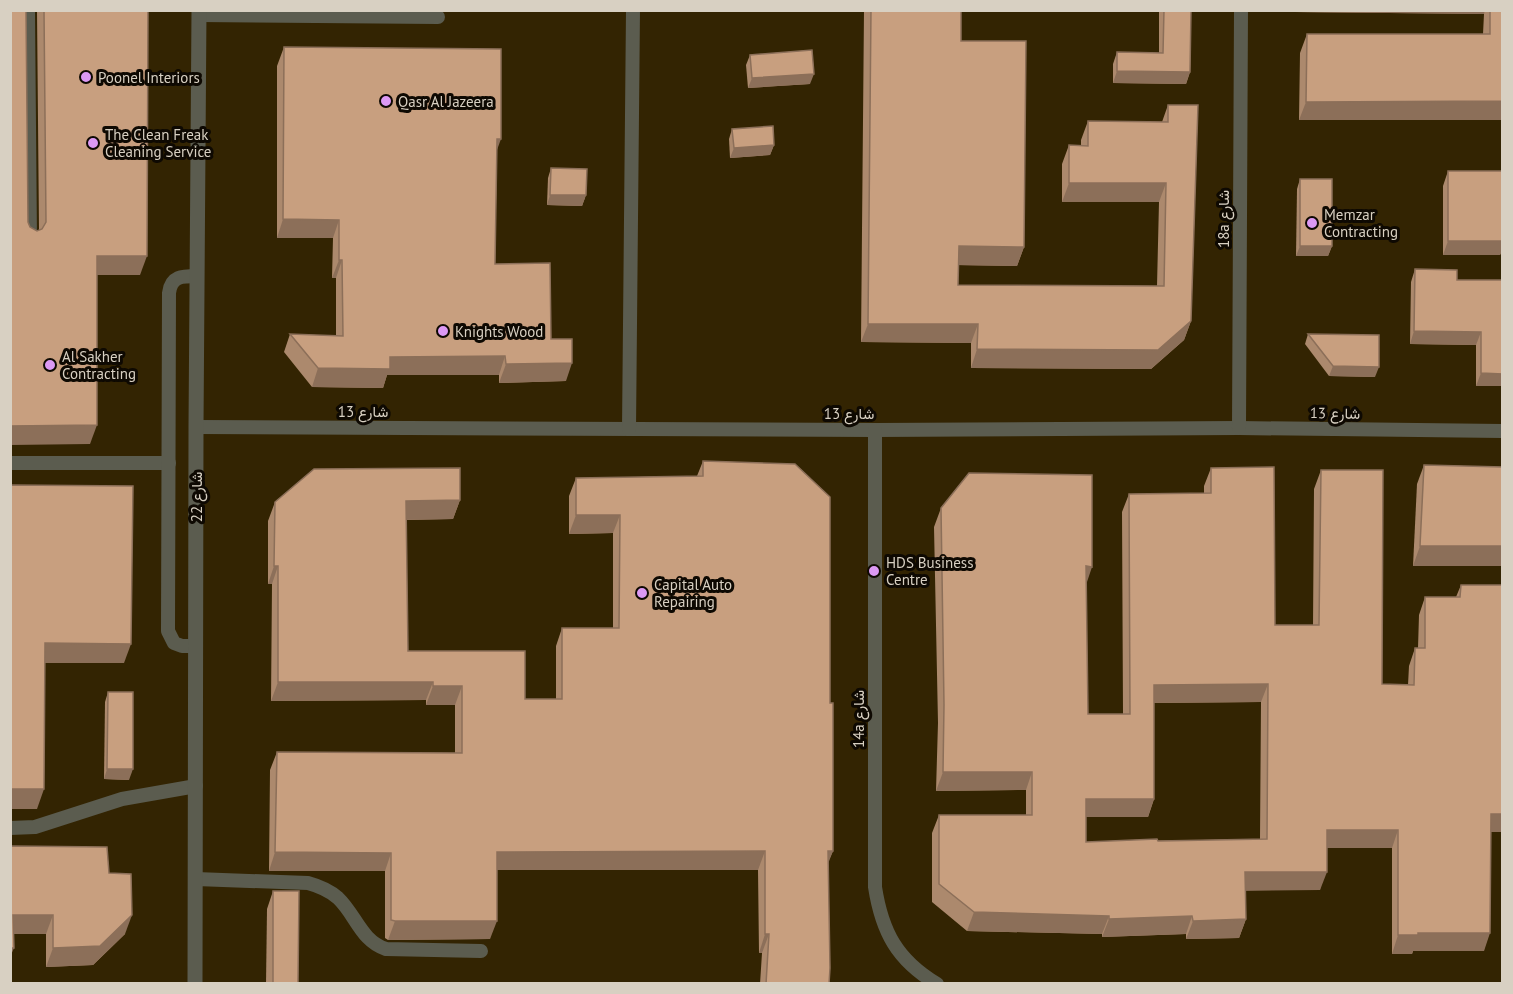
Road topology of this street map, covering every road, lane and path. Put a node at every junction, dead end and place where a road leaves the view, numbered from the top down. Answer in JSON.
{"nodes":[{"id":1,"x":28,"y":10,"type":"edge"},
{"id":2,"x":633,"y":10,"type":"edge"},
{"id":3,"x":1241,"y":10,"type":"edge"},
{"id":4,"x":199,"y":13,"type":"edge"},
{"id":5,"x":438,"y":17,"type":"dead end"},
{"id":6,"x":30,"y":241,"type":"edge"},
{"id":7,"x":197,"y":276,"type":"junction"},
{"id":8,"x":196,"y":427,"type":"junction"},
{"id":9,"x":1239,"y":428,"type":"junction"},
{"id":10,"x":629,"y":429,"type":"junction"},
{"id":11,"x":875,"y":430,"type":"junction"},
{"id":12,"x":1503,"y":431,"type":"edge"},
{"id":13,"x":10,"y":463,"type":"edge"},
{"id":14,"x":168,"y":463,"type":"junction"},
{"id":15,"x":196,"y":646,"type":"junction"},
{"id":16,"x":196,"y":786,"type":"junction"},
{"id":17,"x":10,"y":828,"type":"edge"},
{"id":18,"x":195,"y":879,"type":"junction"},
{"id":19,"x":481,"y":951,"type":"dead end"},
{"id":20,"x":195,"y":984,"type":"edge"},
{"id":21,"x":937,"y":984,"type":"edge"}],
"edges":[{"from":1,"to":6,"type":"lane"},
{"from":2,"to":10,"type":"lane"},
{"from":3,"to":9,"type":"lane","name":"18a شارع"},
{"from":4,"to":5,"type":"lane"},
{"from":4,"to":7,"type":"street","name":"شارع 22"},
{"from":7,"to":8,"type":"street","name":"شارع 22"},
{"from":7,"to":14,"type":"lane"},
{"from":8,"to":10,"type":"lane","name":"شارع 13"},
{"from":8,"to":15,"type":"street","name":"شارع 22"},
{"from":9,"to":11,"type":"lane","name":"شارع 13"},
{"from":9,"to":12,"type":"lane","name":"شارع 13"},
{"from":10,"to":11,"type":"lane","name":"شارع 13"},
{"from":11,"to":21,"type":"lane","name":"14a شارع"},
{"from":13,"to":14,"type":"lane"},
{"from":14,"to":15,"type":"lane"},
{"from":15,"to":16,"type":"street","name":"شارع 22"},
{"from":16,"to":17,"type":"lane"},
{"from":16,"to":18,"type":"street","name":"شارع 22"},
{"from":18,"to":19,"type":"lane"},
{"from":18,"to":20,"type":"street","name":"شارع 22"}]}
